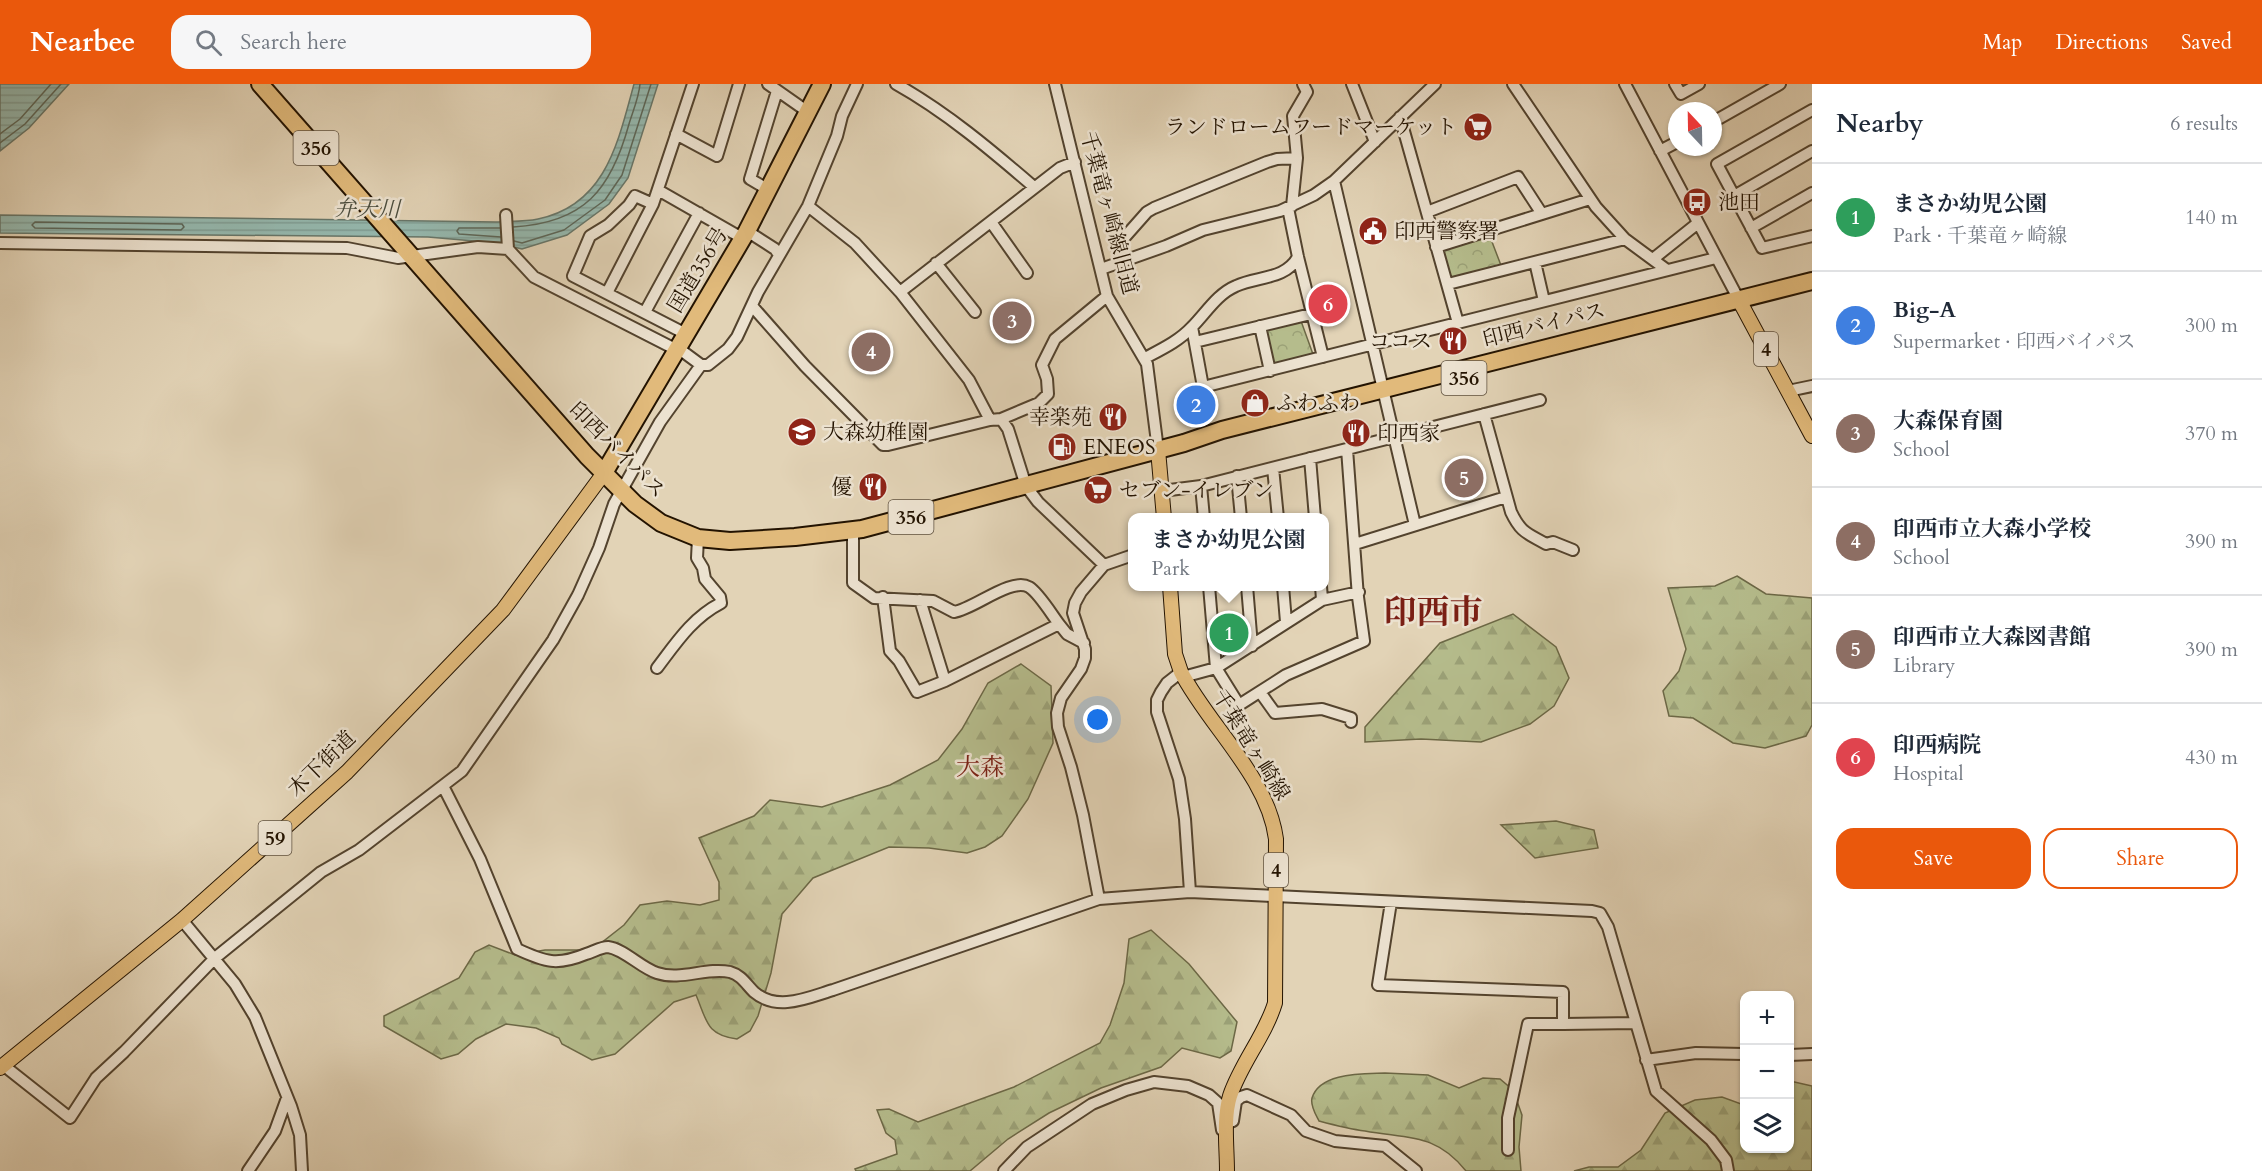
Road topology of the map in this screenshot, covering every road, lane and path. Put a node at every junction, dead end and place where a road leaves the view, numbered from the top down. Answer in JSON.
{"nodes":[{"id":1,"x":260,"y":84,"type":"edge"},
{"id":2,"x":693,"y":84,"type":"edge"},
{"id":3,"x":739,"y":84,"type":"edge"},
{"id":4,"x":822,"y":84,"type":"edge"},
{"id":5,"x":857,"y":84,"type":"edge"},
{"id":6,"x":896,"y":84,"type":"edge"},
{"id":7,"x":1055,"y":84,"type":"edge"},
{"id":8,"x":1303,"y":84,"type":"edge"},
{"id":9,"x":1352,"y":84,"type":"edge"},
{"id":10,"x":1435,"y":84,"type":"edge"},
{"id":11,"x":1513,"y":84,"type":"edge"},
{"id":12,"x":1625,"y":84,"type":"edge"},
{"id":13,"x":1676,"y":84,"type":"edge"},
{"id":14,"x":1700,"y":84,"type":"edge"},
{"id":15,"x":1780,"y":84,"type":"edge"},
{"id":16,"x":771,"y":86,"type":"edge"},
{"id":17,"x":1812,"y":110,"type":"edge"},
{"id":18,"x":808,"y":112,"type":"junction"},
{"id":19,"x":1400,"y":117,"type":"junction"},
{"id":20,"x":1722,"y":117,"type":"edge"},
{"id":21,"x":676,"y":134,"type":"junction"},
{"id":22,"x":1375,"y":142,"type":"junction"},
{"id":23,"x":1668,"y":147,"type":"edge"},
{"id":24,"x":1660,"y":151,"type":"junction"},
{"id":25,"x":1812,"y":152,"type":"edge"},
{"id":26,"x":1297,"y":158,"type":"junction"},
{"id":27,"x":1075,"y":162,"type":"junction"},
{"id":28,"x":1334,"y":181,"type":"junction"},
{"id":29,"x":1034,"y":187,"type":"junction"},
{"id":30,"x":658,"y":190,"type":"junction"},
{"id":31,"x":769,"y":190,"type":"junction"},
{"id":32,"x":1812,"y":193,"type":"edge"},
{"id":33,"x":1734,"y":196,"type":"junction"},
{"id":34,"x":1590,"y":199,"type":"junction"},
{"id":35,"x":653,"y":204,"type":"junction"},
{"id":36,"x":808,"y":206,"type":"junction"},
{"id":37,"x":1290,"y":207,"type":"junction"},
{"id":38,"x":1427,"y":212,"type":"junction"},
{"id":39,"x":699,"y":213,"type":"junction"},
{"id":40,"x":1542,"y":214,"type":"junction"},
{"id":41,"x":506,"y":215,"type":"dead end"},
{"id":42,"x":991,"y":222,"type":"junction"},
{"id":43,"x":1698,"y":223,"type":"junction"},
{"id":44,"x":1751,"y":228,"type":"junction"},
{"id":45,"x":744,"y":235,"type":"junction"},
{"id":46,"x":1812,"y":236,"type":"edge"},
{"id":47,"x":1625,"y":239,"type":"junction"},
{"id":48,"x":0,"y":243,"type":"edge"},
{"id":49,"x":1116,"y":247,"type":"dead end"},
{"id":50,"x":1436,"y":247,"type":"junction"},
{"id":51,"x":508,"y":249,"type":"junction"},
{"id":52,"x":406,"y":251,"type":"junction"},
{"id":53,"x":779,"y":255,"type":"junction"},
{"id":54,"x":1298,"y":257,"type":"junction"},
{"id":55,"x":1716,"y":258,"type":"junction"},
{"id":56,"x":1653,"y":259,"type":"junction"},
{"id":57,"x":1535,"y":262,"type":"junction"},
{"id":58,"x":936,"y":263,"type":"junction"},
{"id":59,"x":1101,"y":269,"type":"junction"},
{"id":60,"x":1667,"y":270,"type":"junction"},
{"id":61,"x":1027,"y":273,"type":"dead end"},
{"id":62,"x":1812,"y":281,"type":"edge"},
{"id":63,"x":1448,"y":284,"type":"junction"},
{"id":64,"x":1812,"y":291,"type":"edge"},
{"id":65,"x":900,"y":292,"type":"junction"},
{"id":66,"x":608,"y":293,"type":"junction"},
{"id":67,"x":1107,"y":296,"type":"junction"},
{"id":68,"x":1544,"y":301,"type":"junction"},
{"id":69,"x":1741,"y":304,"type":"junction"},
{"id":70,"x":753,"y":307,"type":"junction"},
{"id":71,"x":645,"y":312,"type":"junction"},
{"id":72,"x":975,"y":312,"type":"dead end"},
{"id":73,"x":1311,"y":314,"type":"junction"},
{"id":74,"x":1458,"y":323,"type":"junction"},
{"id":75,"x":1260,"y":326,"type":"junction"},
{"id":76,"x":1192,"y":327,"type":"junction"},
{"id":77,"x":1195,"y":342,"type":"junction"},
{"id":78,"x":680,"y":344,"type":"junction"},
{"id":79,"x":1373,"y":345,"type":"junction"},
{"id":80,"x":1323,"y":357,"type":"junction"},
{"id":81,"x":1145,"y":358,"type":"junction"},
{"id":82,"x":701,"y":365,"type":"junction"},
{"id":83,"x":1270,"y":370,"type":"junction"},
{"id":84,"x":1812,"y":386,"type":"edge"},
{"id":85,"x":1788,"y":391,"type":"junction"},
{"id":86,"x":1384,"y":394,"type":"junction"},
{"id":87,"x":1540,"y":400,"type":"dead end"},
{"id":88,"x":1484,"y":414,"type":"junction"},
{"id":89,"x":995,"y":420,"type":"junction"},
{"id":90,"x":1812,"y":436,"type":"edge"},
{"id":91,"x":1394,"y":437,"type":"junction"},
{"id":92,"x":1347,"y":449,"type":"junction"},
{"id":93,"x":1158,"y":450,"type":"junction"},
{"id":94,"x":1310,"y":458,"type":"junction"},
{"id":95,"x":1273,"y":468,"type":"junction"},
{"id":96,"x":604,"y":473,"type":"junction"},
{"id":97,"x":1237,"y":476,"type":"junction"},
{"id":98,"x":1026,"y":486,"type":"junction"},
{"id":99,"x":1201,"y":486,"type":"junction"},
{"id":100,"x":621,"y":491,"type":"junction"},
{"id":101,"x":1162,"y":491,"type":"junction"},
{"id":102,"x":1506,"y":496,"type":"junction"},
{"id":103,"x":1164,"y":513,"type":"edge"},
{"id":104,"x":1204,"y":513,"type":"edge"},
{"id":105,"x":1241,"y":513,"type":"edge"},
{"id":106,"x":1278,"y":513,"type":"edge"},
{"id":107,"x":1315,"y":513,"type":"edge"},
{"id":108,"x":1415,"y":525,"type":"junction"},
{"id":109,"x":853,"y":530,"type":"junction"},
{"id":110,"x":698,"y":538,"type":"junction"},
{"id":111,"x":1354,"y":544,"type":"junction"},
{"id":112,"x":1573,"y":550,"type":"dead end"},
{"id":113,"x":1128,"y":557,"type":"edge"},
{"id":114,"x":1104,"y":565,"type":"junction"},
{"id":115,"x":1170,"y":591,"type":"edge"},
{"id":116,"x":1209,"y":591,"type":"edge"},
{"id":117,"x":1247,"y":591,"type":"edge"},
{"id":118,"x":1283,"y":591,"type":"edge"},
{"id":119,"x":1321,"y":591,"type":"edge"},
{"id":120,"x":1359,"y":592,"type":"junction"},
{"id":121,"x":883,"y":597,"type":"junction"},
{"id":122,"x":920,"y":600,"type":"junction"},
{"id":123,"x":1322,"y":600,"type":"junction"},
{"id":124,"x":1286,"y":622,"type":"junction"},
{"id":125,"x":1059,"y":624,"type":"junction"},
{"id":126,"x":1084,"y":643,"type":"junction"},
{"id":127,"x":1252,"y":645,"type":"junction"},
{"id":128,"x":657,"y":668,"type":"dead end"},
{"id":129,"x":1216,"y":668,"type":"junction"},
{"id":130,"x":1182,"y":674,"type":"junction"},
{"id":131,"x":945,"y":681,"type":"junction"},
{"id":132,"x":1260,"y":692,"type":"junction"},
{"id":133,"x":1351,"y":722,"type":"dead end"},
{"id":134,"x":443,"y":786,"type":"junction"},
{"id":135,"x":1190,"y":892,"type":"junction"},
{"id":136,"x":1276,"y":896,"type":"junction"},
{"id":137,"x":1100,"y":899,"type":"junction"},
{"id":138,"x":1391,"y":902,"type":"junction"},
{"id":139,"x":182,"y":920,"type":"junction"},
{"id":140,"x":215,"y":958,"type":"junction"},
{"id":141,"x":1636,"y":1023,"type":"junction"},
{"id":142,"x":1563,"y":1024,"type":"junction"},
{"id":143,"x":1740,"y":1054,"type":"edge"},
{"id":144,"x":1812,"y":1054,"type":"edge"},
{"id":145,"x":1794,"y":1055,"type":"edge"},
{"id":146,"x":1646,"y":1060,"type":"junction"},
{"id":147,"x":2,"y":1066,"type":"edge"},
{"id":148,"x":287,"y":1098,"type":"junction"},
{"id":149,"x":1227,"y":1123,"type":"junction"},
{"id":150,"x":1508,"y":1150,"type":"dead end"},
{"id":151,"x":248,"y":1171,"type":"edge"},
{"id":152,"x":302,"y":1171,"type":"edge"},
{"id":153,"x":1004,"y":1171,"type":"edge"},
{"id":154,"x":1227,"y":1171,"type":"edge"},
{"id":155,"x":1416,"y":1171,"type":"edge"},
{"id":156,"x":1728,"y":1171,"type":"edge"}],
"edges":[{"from":1,"to":52,"type":"highway","name":"印西バイパス","number":"356"},
{"from":2,"to":21,"type":"street"},
{"from":3,"to":21,"type":"street"},
{"from":4,"to":18,"type":"highway","name":"国道356号"},
{"from":5,"to":36,"type":"street"},
{"from":6,"to":29,"type":"street"},
{"from":7,"to":27,"type":"street","name":"千葉竜ヶ崎線旧道"},
{"from":8,"to":26,"type":"street"},
{"from":9,"to":22,"type":"street"},
{"from":10,"to":19,"type":"street"},
{"from":11,"to":34,"type":"street"},
{"from":12,"to":24,"type":"street"},
{"from":13,"to":14,"type":"street"},
{"from":15,"to":20,"type":"street"},
{"from":16,"to":18,"type":"street"},
{"from":16,"to":31,"type":"street"},
{"from":17,"to":33,"type":"street"},
{"from":18,"to":31,"type":"highway","name":"国道356号"},
{"from":19,"to":22,"type":"street"},
{"from":19,"to":38,"type":"street"},
{"from":21,"to":30,"type":"street"},
{"from":22,"to":28,"type":"street"},
{"from":23,"to":24,"type":"street"},
{"from":24,"to":43,"type":"street"},
{"from":25,"to":33,"type":"street"},
{"from":26,"to":37,"type":"street"},
{"from":26,"to":49,"type":"street"},
{"from":27,"to":29,"type":"street"},
{"from":27,"to":59,"type":"street","name":"千葉竜ヶ崎線旧道"},
{"from":28,"to":37,"type":"street"},
{"from":28,"to":79,"type":"street"},
{"from":29,"to":42,"type":"street"},
{"from":30,"to":35,"type":"street"},
{"from":30,"to":39,"type":"street"},
{"from":31,"to":45,"type":"highway","name":"国道356号"},
{"from":32,"to":44,"type":"street"},
{"from":33,"to":44,"type":"street"},
{"from":34,"to":40,"type":"street"},
{"from":34,"to":47,"type":"street"},
{"from":35,"to":66,"type":"street"},
{"from":35,"to":66,"type":"street"},
{"from":36,"to":53,"type":"street"},
{"from":36,"to":65,"type":"street"},
{"from":37,"to":54,"type":"street"},
{"from":37,"to":59,"type":"street"},
{"from":38,"to":40,"type":"street"},
{"from":38,"to":50,"type":"street"},
{"from":39,"to":45,"type":"street"},
{"from":39,"to":71,"type":"street"},
{"from":40,"to":50,"type":"street"},
{"from":41,"to":51,"type":"street"},
{"from":42,"to":58,"type":"street"},
{"from":42,"to":61,"type":"street"},
{"from":43,"to":55,"type":"street"},
{"from":43,"to":56,"type":"street"},
{"from":44,"to":46,"type":"street"},
{"from":45,"to":53,"type":"street"},
{"from":45,"to":78,"type":"highway","name":"国道356号"},
{"from":47,"to":56,"type":"street"},
{"from":47,"to":57,"type":"street"},
{"from":48,"to":52,"type":"street"},
{"from":50,"to":63,"type":"street"},
{"from":51,"to":52,"type":"street"},
{"from":51,"to":78,"type":"street"},
{"from":52,"to":96,"type":"highway","name":"印西バイパス","number":"356"},
{"from":53,"to":70,"type":"street"},
{"from":54,"to":73,"type":"street"},
{"from":54,"to":76,"type":"street"},
{"from":55,"to":60,"type":"street"},
{"from":55,"to":69,"type":"street"},
{"from":56,"to":60,"type":"street"},
{"from":57,"to":63,"type":"street"},
{"from":57,"to":68,"type":"street"},
{"from":58,"to":65,"type":"street"},
{"from":58,"to":72,"type":"street"},
{"from":59,"to":67,"type":"street","name":"千葉竜ヶ崎線旧道"},
{"from":60,"to":68,"type":"street"},
{"from":62,"to":69,"type":"highway","name":"印西バイパス","number":"356"},
{"from":63,"to":74,"type":"street"},
{"from":64,"to":69,"type":"highway","name":"印西バイパス","number":"356"},
{"from":65,"to":89,"type":"street"},
{"from":66,"to":71,"type":"street"},
{"from":67,"to":81,"type":"street","name":"千葉竜ヶ崎線旧道"},
{"from":67,"to":89,"type":"street"},
{"from":68,"to":74,"type":"street"},
{"from":69,"to":85,"type":"main road","number":"4"},
{"from":69,"to":86,"type":"highway","name":"印西バイパス","number":"356"},
{"from":70,"to":82,"type":"street"},
{"from":70,"to":89,"type":"street"},
{"from":71,"to":78,"type":"street"},
{"from":73,"to":75,"type":"street"},
{"from":73,"to":80,"type":"street"},
{"from":74,"to":79,"type":"street"},
{"from":75,"to":77,"type":"street"},
{"from":75,"to":83,"type":"street"},
{"from":76,"to":77,"type":"street"},
{"from":76,"to":81,"type":"street"},
{"from":77,"to":83,"type":"street"},
{"from":78,"to":82,"type":"street"},
{"from":78,"to":96,"type":"highway","name":"国道356号"},
{"from":79,"to":80,"type":"street"},
{"from":79,"to":86,"type":"street"},
{"from":80,"to":83,"type":"street"},
{"from":81,"to":93,"type":"street","name":"千葉竜ヶ崎線旧道"},
{"from":82,"to":100,"type":"street"},
{"from":84,"to":85,"type":"street"},
{"from":85,"to":90,"type":"main road","number":"4"},
{"from":86,"to":91,"type":"street"},
{"from":86,"to":93,"type":"highway","name":"印西バイパス","number":"356"},
{"from":87,"to":88,"type":"street"},
{"from":88,"to":91,"type":"street"},
{"from":88,"to":102,"type":"street"},
{"from":89,"to":98,"type":"street"},
{"from":91,"to":92,"type":"street"},
{"from":91,"to":108,"type":"street"},
{"from":92,"to":94,"type":"street"},
{"from":92,"to":111,"type":"street"},
{"from":93,"to":98,"type":"highway","name":"印西バイパス","number":"356"},
{"from":93,"to":101,"type":"main road"},
{"from":94,"to":95,"type":"street"},
{"from":94,"to":107,"type":"street"},
{"from":95,"to":97,"type":"street"},
{"from":95,"to":106,"type":"street"},
{"from":96,"to":100,"type":"highway","name":"印西バイパス","number":"356"},
{"from":96,"to":139,"type":"main road","name":"木下街道","number":"59"},
{"from":97,"to":99,"type":"street"},
{"from":97,"to":105,"type":"street"},
{"from":98,"to":109,"type":"highway","name":"印西バイパス","number":"356"},
{"from":98,"to":114,"type":"street"},
{"from":99,"to":101,"type":"street"},
{"from":99,"to":104,"type":"street"},
{"from":100,"to":110,"type":"highway","name":"印西バイパス","number":"356"},
{"from":100,"to":134,"type":"street"},
{"from":101,"to":103,"type":"main road"},
{"from":102,"to":108,"type":"street"},
{"from":102,"to":112,"type":"street"},
{"from":108,"to":111,"type":"street"},
{"from":109,"to":110,"type":"highway","name":"印西バイパス","number":"356"},
{"from":109,"to":121,"type":"street"},
{"from":110,"to":128,"type":"street"},
{"from":111,"to":120,"type":"street"},
{"from":113,"to":114,"type":"street"},
{"from":114,"to":126,"type":"street"},
{"from":115,"to":130,"type":"main road","name":"千葉竜ヶ崎線","number":"4"},
{"from":116,"to":129,"type":"street"},
{"from":117,"to":127,"type":"street"},
{"from":118,"to":124,"type":"street"},
{"from":119,"to":123,"type":"street"},
{"from":120,"to":123,"type":"street"},
{"from":120,"to":132,"type":"street"},
{"from":121,"to":122,"type":"street"},
{"from":121,"to":131,"type":"street"},
{"from":122,"to":125,"type":"street"},
{"from":122,"to":131,"type":"street"},
{"from":123,"to":124,"type":"street"},
{"from":124,"to":127,"type":"street"},
{"from":125,"to":126,"type":"street"},
{"from":125,"to":131,"type":"street"},
{"from":126,"to":137,"type":"street"},
{"from":127,"to":129,"type":"street"},
{"from":129,"to":130,"type":"street"},
{"from":129,"to":132,"type":"street"},
{"from":130,"to":135,"type":"street"},
{"from":130,"to":136,"type":"main road","name":"千葉竜ヶ崎線","number":"4"},
{"from":132,"to":133,"type":"street"},
{"from":134,"to":137,"type":"street"},
{"from":134,"to":140,"type":"street"},
{"from":135,"to":136,"type":"street"},
{"from":135,"to":137,"type":"street"},
{"from":136,"to":138,"type":"street"},
{"from":136,"to":149,"type":"main road","name":"千葉竜ヶ崎線","number":"4"},
{"from":138,"to":141,"type":"street"},
{"from":138,"to":142,"type":"street"},
{"from":139,"to":140,"type":"street"},
{"from":139,"to":147,"type":"main road","name":"木下街道","number":"59"},
{"from":140,"to":147,"type":"street"},
{"from":140,"to":148,"type":"street"},
{"from":141,"to":142,"type":"street"},
{"from":141,"to":146,"type":"street"},
{"from":142,"to":150,"type":"street"},
{"from":143,"to":146,"type":"street"},
{"from":144,"to":145,"type":"street"},
{"from":146,"to":156,"type":"street"},
{"from":148,"to":151,"type":"street"},
{"from":148,"to":152,"type":"street"},
{"from":149,"to":153,"type":"street"},
{"from":149,"to":154,"type":"main road","name":"千葉竜ヶ崎線","number":"4"},
{"from":149,"to":155,"type":"street"}]}
